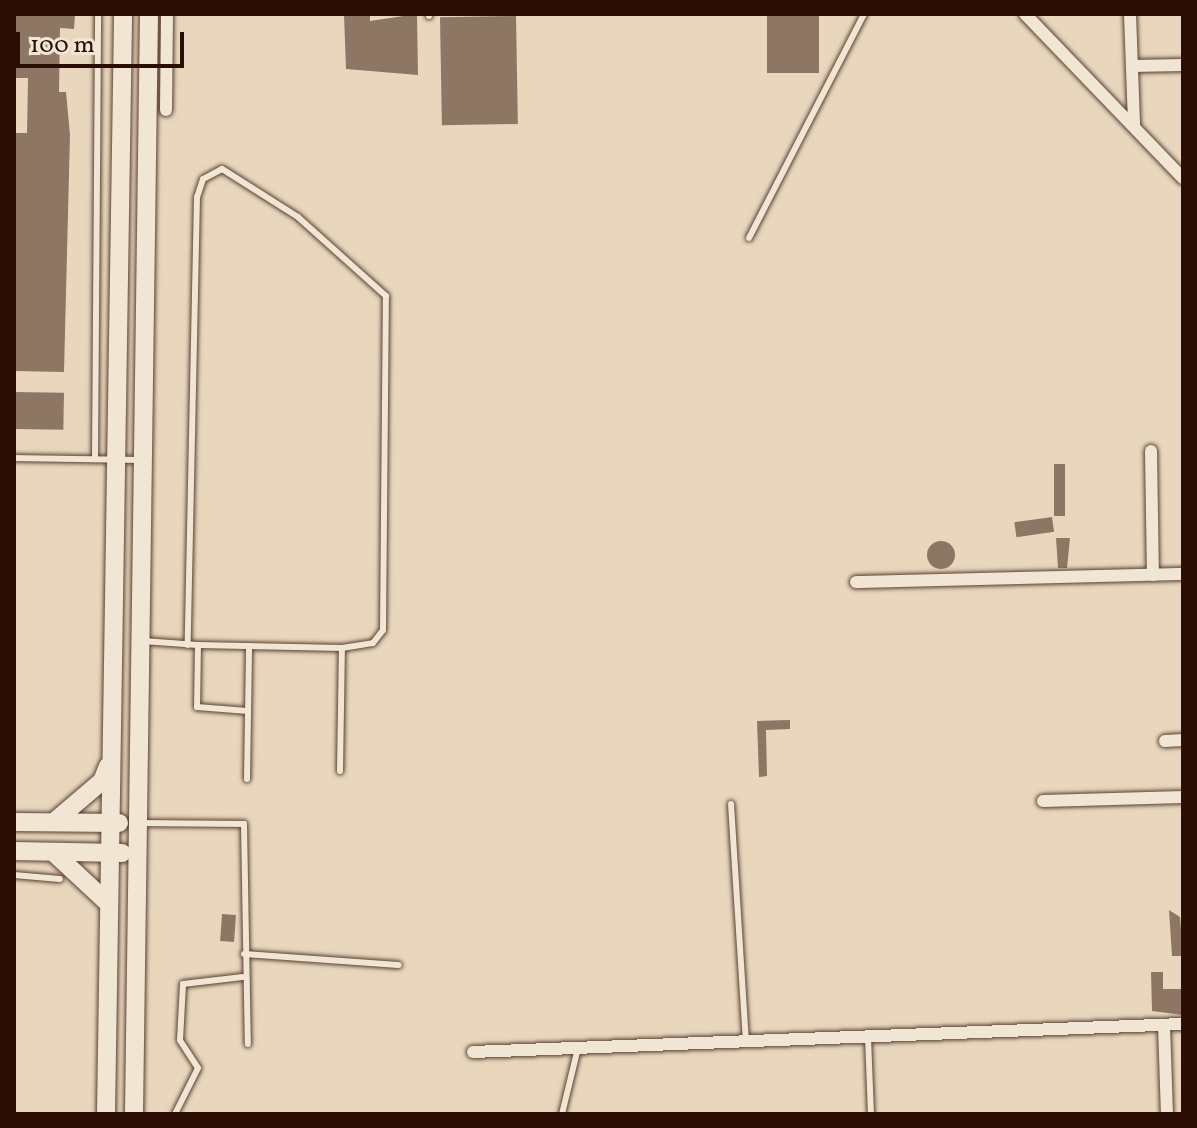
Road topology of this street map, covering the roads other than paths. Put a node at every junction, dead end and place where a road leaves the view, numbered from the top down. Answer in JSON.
{"nodes":[{"id":1,"x":98,"y":14,"type":"edge"},
{"id":2,"x":123,"y":14,"type":"edge"},
{"id":3,"x":149,"y":14,"type":"edge"},
{"id":4,"x":167,"y":14,"type":"edge"},
{"id":5,"x":864,"y":14,"type":"edge"},
{"id":6,"x":1025,"y":14,"type":"edge"},
{"id":7,"x":1130,"y":14,"type":"edge"},
{"id":8,"x":1183,"y":65,"type":"edge"},
{"id":9,"x":1132,"y":66,"type":"junction"},
{"id":10,"x":121,"y":100,"type":"junction"},
{"id":11,"x":149,"y":100,"type":"junction"},
{"id":12,"x":166,"y":110,"type":"dead end"},
{"id":13,"x":1134,"y":125,"type":"junction"},
{"id":14,"x":1183,"y":178,"type":"edge"},
{"id":15,"x":749,"y":238,"type":"dead end"},
{"id":16,"x":1151,"y":451,"type":"dead end"},
{"id":17,"x":14,"y":458,"type":"edge"},
{"id":18,"x":95,"y":459,"type":"junction"},
{"id":19,"x":116,"y":460,"type":"junction"},
{"id":20,"x":142,"y":460,"type":"junction"},
{"id":21,"x":1183,"y":574,"type":"edge"},
{"id":22,"x":1153,"y":575,"type":"junction"},
{"id":23,"x":856,"y":582,"type":"dead end"},
{"id":24,"x":140,"y":641,"type":"junction"},
{"id":25,"x":188,"y":645,"type":"junction"},
{"id":26,"x":198,"y":645,"type":"junction"},
{"id":27,"x":249,"y":646,"type":"junction"},
{"id":28,"x":342,"y":648,"type":"junction"},
{"id":29,"x":248,"y":711,"type":"junction"},
{"id":30,"x":1183,"y":740,"type":"edge"},
{"id":31,"x":1165,"y":741,"type":"dead end"},
{"id":32,"x":111,"y":759,"type":"junction"},
{"id":33,"x":340,"y":771,"type":"dead end"},
{"id":34,"x":247,"y":779,"type":"dead end"},
{"id":35,"x":1183,"y":797,"type":"edge"},
{"id":36,"x":1043,"y":801,"type":"dead end"},
{"id":37,"x":731,"y":804,"type":"dead end"},
{"id":38,"x":14,"y":822,"type":"edge"},
{"id":39,"x":53,"y":823,"type":"junction"},
{"id":40,"x":110,"y":823,"type":"junction"},
{"id":41,"x":137,"y":823,"type":"junction"},
{"id":42,"x":14,"y":851,"type":"edge"},
{"id":43,"x":52,"y":852,"type":"junction"},
{"id":44,"x":137,"y":852,"type":"junction"},
{"id":45,"x":110,"y":853,"type":"junction"},
{"id":46,"x":14,"y":875,"type":"edge"},
{"id":47,"x":60,"y":879,"type":"dead end"},
{"id":48,"x":109,"y":904,"type":"junction"},
{"id":49,"x":244,"y":954,"type":"junction"},
{"id":50,"x":399,"y":965,"type":"dead end"},
{"id":51,"x":243,"y":977,"type":"junction"},
{"id":52,"x":1183,"y":1024,"type":"edge"},
{"id":53,"x":1164,"y":1025,"type":"junction"},
{"id":54,"x":868,"y":1037,"type":"junction"},
{"id":55,"x":746,"y":1040,"type":"junction"},
{"id":56,"x":248,"y":1044,"type":"dead end"},
{"id":57,"x":578,"y":1048,"type":"junction"},
{"id":58,"x":473,"y":1052,"type":"dead end"},
{"id":59,"x":106,"y":1114,"type":"edge"},
{"id":60,"x":134,"y":1114,"type":"edge"},
{"id":61,"x":175,"y":1114,"type":"edge"},
{"id":62,"x":562,"y":1114,"type":"edge"},
{"id":63,"x":871,"y":1114,"type":"edge"},
{"id":64,"x":1167,"y":1114,"type":"edge"}],
"edges":[{"from":1,"to":18,"type":"lane"},
{"from":2,"to":10,"type":"main road"},
{"from":3,"to":11,"type":"main road"},
{"from":4,"to":12,"type":"street"},
{"from":5,"to":15,"type":"lane"},
{"from":6,"to":13,"type":"street"},
{"from":7,"to":9,"type":"street"},
{"from":8,"to":9,"type":"street"},
{"from":9,"to":13,"type":"street"},
{"from":10,"to":11,"type":"main road"},
{"from":10,"to":19,"type":"main road"},
{"from":11,"to":20,"type":"main road"},
{"from":13,"to":14,"type":"street"},
{"from":16,"to":22,"type":"street"},
{"from":17,"to":18,"type":"lane"},
{"from":18,"to":19,"type":"lane"},
{"from":19,"to":20,"type":"lane"},
{"from":19,"to":32,"type":"main road"},
{"from":20,"to":24,"type":"main road"},
{"from":21,"to":22,"type":"street"},
{"from":22,"to":23,"type":"street"},
{"from":24,"to":25,"type":"lane"},
{"from":24,"to":41,"type":"main road"},
{"from":25,"to":26,"type":"lane"},
{"from":25,"to":28,"type":"lane"},
{"from":26,"to":27,"type":"lane"},
{"from":26,"to":29,"type":"lane"},
{"from":27,"to":28,"type":"lane"},
{"from":27,"to":29,"type":"lane"},
{"from":28,"to":33,"type":"lane"},
{"from":29,"to":34,"type":"lane"},
{"from":30,"to":31,"type":"street"},
{"from":32,"to":39,"type":"main road"},
{"from":32,"to":40,"type":"main road"},
{"from":35,"to":36,"type":"street"},
{"from":37,"to":55,"type":"lane"},
{"from":38,"to":39,"type":"main road"},
{"from":39,"to":40,"type":"main road"},
{"from":40,"to":41,"type":"main road"},
{"from":40,"to":45,"type":"main road"},
{"from":41,"to":44,"type":"main road"},
{"from":41,"to":49,"type":"lane"},
{"from":42,"to":43,"type":"main road"},
{"from":43,"to":45,"type":"main road"},
{"from":43,"to":48,"type":"main road"},
{"from":44,"to":45,"type":"main road"},
{"from":44,"to":60,"type":"main road"},
{"from":45,"to":48,"type":"main road"},
{"from":46,"to":47,"type":"lane"},
{"from":48,"to":59,"type":"main road"},
{"from":49,"to":50,"type":"lane"},
{"from":49,"to":51,"type":"lane"},
{"from":51,"to":56,"type":"lane"},
{"from":51,"to":61,"type":"lane"},
{"from":52,"to":53,"type":"street"},
{"from":53,"to":54,"type":"street"},
{"from":53,"to":64,"type":"street"},
{"from":54,"to":55,"type":"street"},
{"from":54,"to":63,"type":"lane"},
{"from":55,"to":57,"type":"street"},
{"from":57,"to":58,"type":"street"},
{"from":57,"to":62,"type":"lane"}]}
